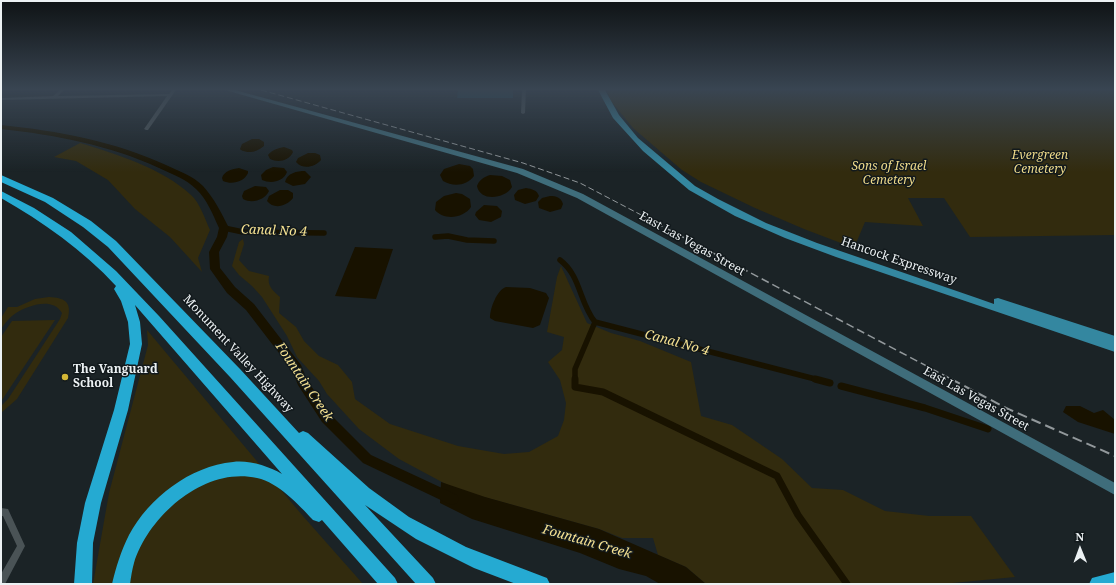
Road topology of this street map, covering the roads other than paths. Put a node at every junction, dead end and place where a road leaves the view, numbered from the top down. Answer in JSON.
{"nodes":[{"id":1,"x":154,"y":117,"type":"edge"},
{"id":2,"x":326,"y":117,"type":"edge"},
{"id":3,"x":616,"y":117,"type":"edge"},
{"id":4,"x":146,"y":129,"type":"dead end"},
{"id":5,"x":1,"y":178,"type":"edge"},
{"id":6,"x":683,"y":180,"type":"junction"},
{"id":7,"x":2,"y":194,"type":"edge"},
{"id":8,"x":112,"y":274,"type":"junction"},
{"id":9,"x":1115,"y":340,"type":"edge"},
{"id":10,"x":1115,"y":348,"type":"edge"},
{"id":11,"x":247,"y":386,"type":"junction"},
{"id":12,"x":1115,"y":489,"type":"edge"},
{"id":13,"x":1,"y":512,"type":"edge"},
{"id":14,"x":364,"y":555,"type":"junction"},
{"id":15,"x":1115,"y":581,"type":"edge"},
{"id":16,"x":1,"y":583,"type":"edge"},
{"id":17,"x":83,"y":584,"type":"edge"},
{"id":18,"x":121,"y":584,"type":"edge"},
{"id":19,"x":389,"y":584,"type":"edge"},
{"id":20,"x":427,"y":584,"type":"edge"},
{"id":21,"x":541,"y":584,"type":"edge"},
{"id":22,"x":1098,"y":584,"type":"edge"}],
"edges":[{"from":1,"to":4,"type":"street"},
{"from":2,"to":12,"type":"street","name":"East Las Vegas Street"},
{"from":3,"to":6,"type":"main road","name":"Hancock Expressway"},
{"from":5,"to":11,"type":"highway","name":"Monument Valley Highway"},
{"from":6,"to":9,"type":"main road","name":"Hancock Expressway"},
{"from":6,"to":10,"type":"main road","name":"Hancock Expressway"},
{"from":7,"to":8,"type":"highway"},
{"from":8,"to":14,"type":"highway"},
{"from":8,"to":17,"type":"highway"},
{"from":11,"to":20,"type":"highway","name":"Monument Valley Highway"},
{"from":11,"to":21,"type":"highway"},
{"from":13,"to":16,"type":"street"},
{"from":14,"to":18,"type":"highway"},
{"from":14,"to":19,"type":"highway"},
{"from":15,"to":22,"type":"highway"}]}
